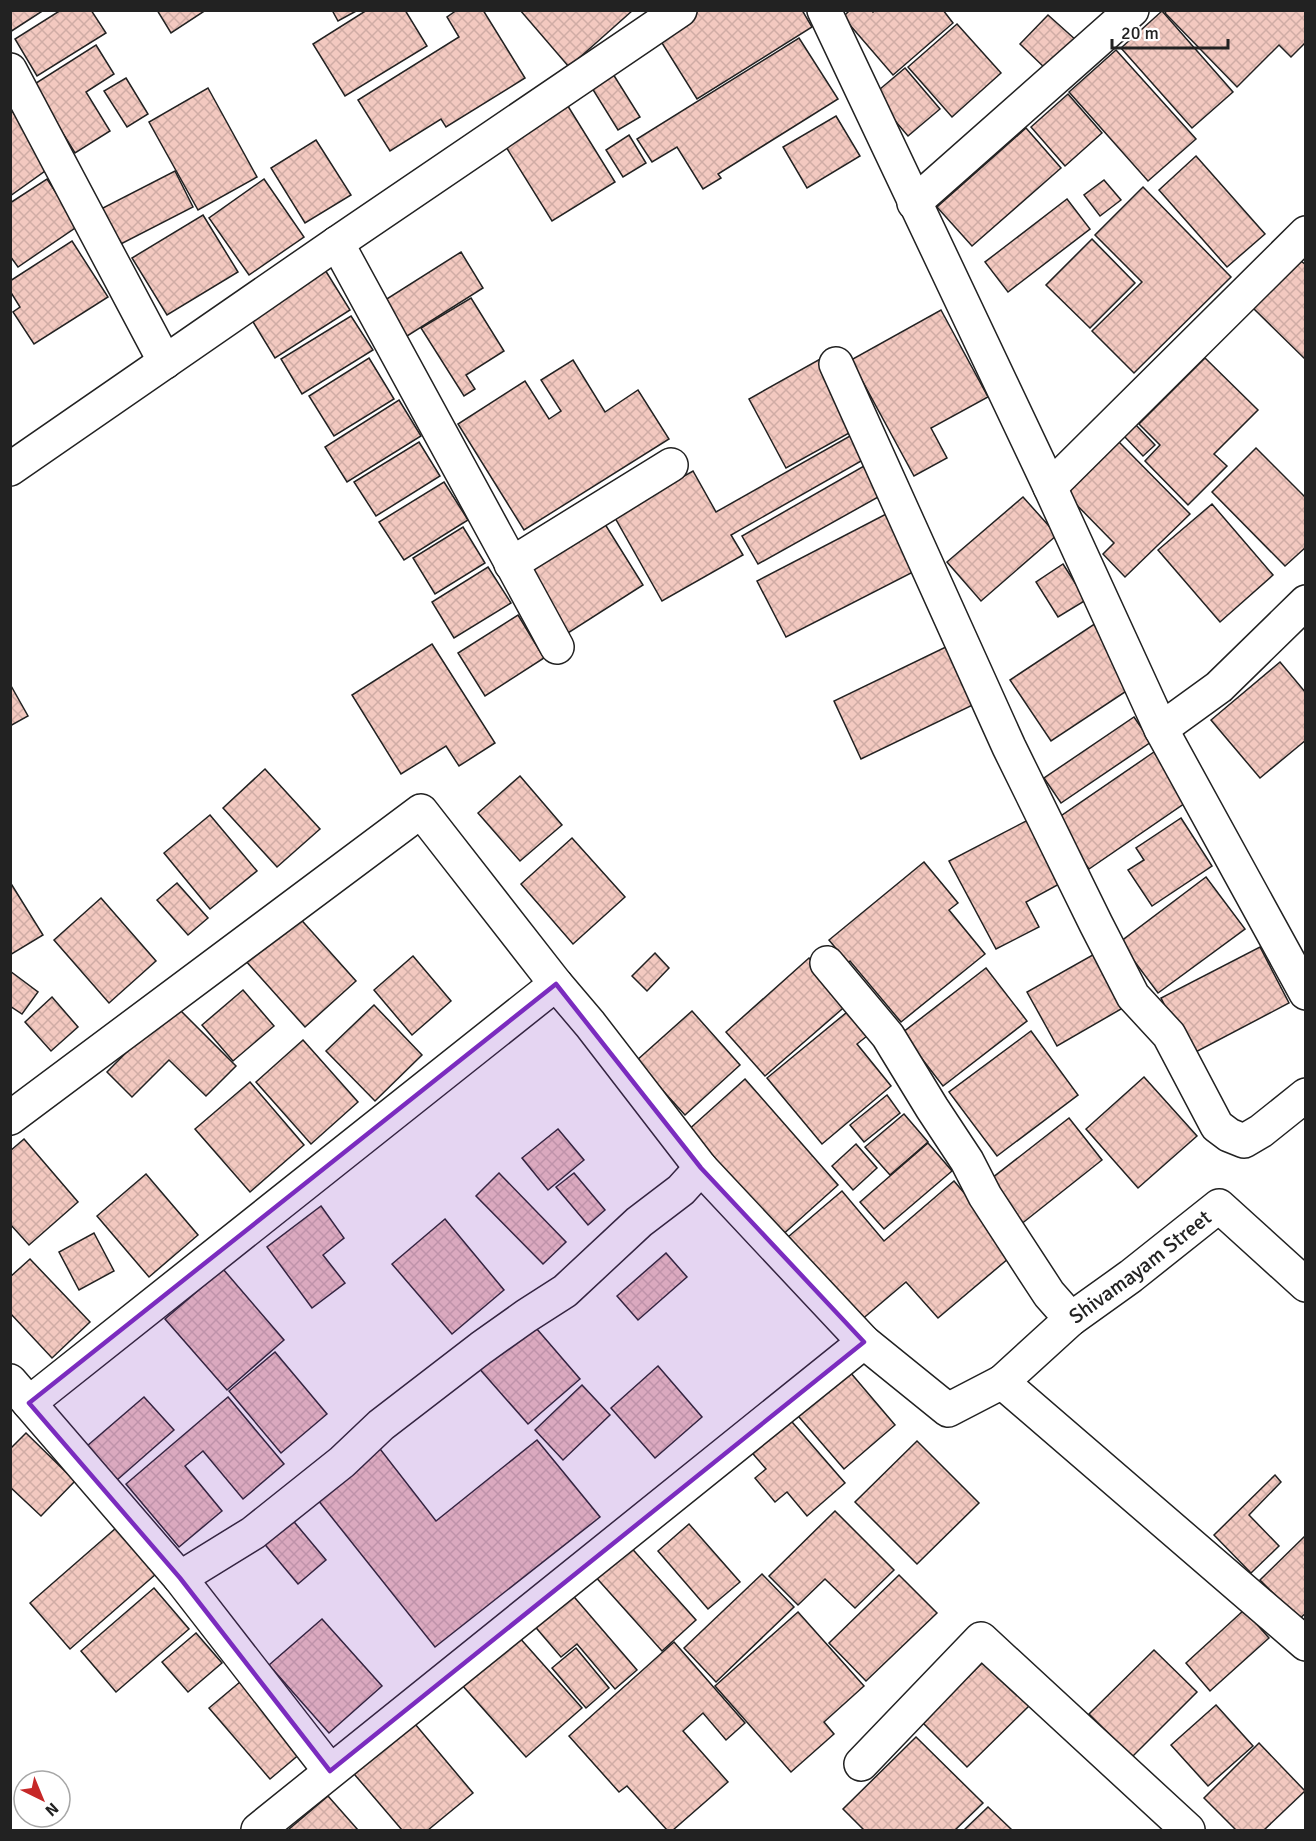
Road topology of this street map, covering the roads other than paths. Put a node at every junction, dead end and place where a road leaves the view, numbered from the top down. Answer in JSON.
{"nodes":[{"id":1,"x":680,"y":10,"type":"edge"},
{"id":2,"x":824,"y":10,"type":"edge"},
{"id":3,"x":1132,"y":10,"type":"edge"},
{"id":4,"x":10,"y":70,"type":"edge"},
{"id":5,"x":914,"y":203,"type":"junction"},
{"id":6,"x":1305,"y":233,"type":"edge"},
{"id":7,"x":337,"y":243,"type":"junction"},
{"id":8,"x":165,"y":362,"type":"junction"},
{"id":9,"x":836,"y":364,"type":"dead end"},
{"id":10,"x":671,"y":465,"type":"dead end"},
{"id":11,"x":10,"y":469,"type":"edge"},
{"id":12,"x":1050,"y":488,"type":"junction"},
{"id":13,"x":510,"y":564,"type":"junction"},
{"id":14,"x":1305,"y":602,"type":"edge"},
{"id":15,"x":557,"y":647,"type":"dead end"},
{"id":16,"x":1161,"y":729,"type":"junction"},
{"id":17,"x":827,"y":963,"type":"dead end"},
{"id":18,"x":556,"y":984,"type":"junction"},
{"id":19,"x":1305,"y":993,"type":"edge"},
{"id":20,"x":1305,"y":1095,"type":"edge"},
{"id":21,"x":10,"y":1118,"type":"edge"},
{"id":22,"x":701,"y":1168,"type":"junction"},
{"id":23,"x":1305,"y":1286,"type":"edge"},
{"id":24,"x":1071,"y":1319,"type":"junction"},
{"id":25,"x":864,"y":1342,"type":"junction"},
{"id":26,"x":1002,"y":1382,"type":"junction"},
{"id":27,"x":20,"y":1392,"type":"edge"},
{"id":28,"x":180,"y":1578,"type":"junction"},
{"id":29,"x":1305,"y":1644,"type":"edge"},
{"id":30,"x":861,"y":1764,"type":"dead end"},
{"id":31,"x":330,"y":1771,"type":"junction"},
{"id":32,"x":258,"y":1830,"type":"edge"},
{"id":33,"x":1188,"y":1830,"type":"edge"}],
"edges":[{"from":1,"to":7,"type":"street"},
{"from":2,"to":5,"type":"street"},
{"from":3,"to":5,"type":"street"},
{"from":4,"to":8,"type":"street"},
{"from":5,"to":12,"type":"street"},
{"from":6,"to":12,"type":"street"},
{"from":7,"to":8,"type":"street"},
{"from":7,"to":13,"type":"street"},
{"from":8,"to":11,"type":"street"},
{"from":9,"to":20,"type":"street"},
{"from":10,"to":13,"type":"street"},
{"from":12,"to":16,"type":"street"},
{"from":13,"to":15,"type":"street"},
{"from":14,"to":16,"type":"street"},
{"from":16,"to":19,"type":"street"},
{"from":17,"to":24,"type":"street"},
{"from":18,"to":21,"type":"street"},
{"from":18,"to":22,"type":"street"},
{"from":18,"to":27,"type":"street"},
{"from":22,"to":25,"type":"street"},
{"from":22,"to":28,"type":"street"},
{"from":23,"to":24,"type":"street","name":"Shivamayam Street"},
{"from":24,"to":26,"type":"street","name":"Shivamayam Street"},
{"from":25,"to":26,"type":"street","name":"Shivamayam Street"},
{"from":25,"to":31,"type":"street"},
{"from":26,"to":29,"type":"street"},
{"from":27,"to":28,"type":"street"},
{"from":28,"to":31,"type":"street"},
{"from":30,"to":33,"type":"street"},
{"from":31,"to":32,"type":"street"}]}
